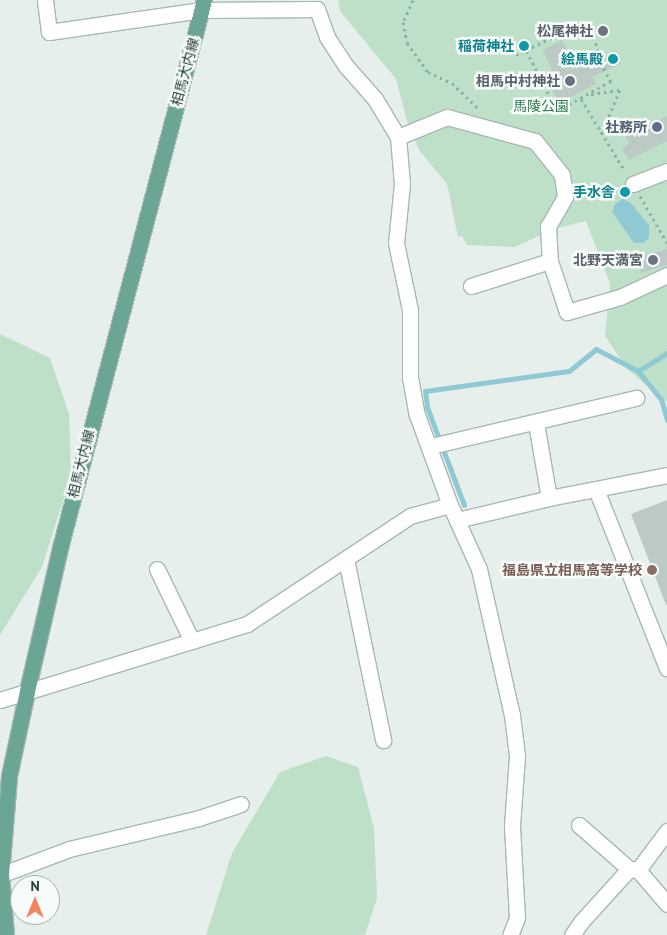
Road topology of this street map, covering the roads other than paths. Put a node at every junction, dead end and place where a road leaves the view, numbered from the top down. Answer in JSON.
{"nodes":[{"id":1,"x":45,"y":0,"type":"edge"},
{"id":2,"x":318,"y":4,"type":"edge"},
{"id":3,"x":203,"y":5,"type":"edge"},
{"id":4,"x":398,"y":137,"type":"junction"},
{"id":5,"x":667,"y":171,"type":"edge"},
{"id":6,"x":633,"y":184,"type":"dead end"},
{"id":7,"x":550,"y":261,"type":"junction"},
{"id":8,"x":667,"y":275,"type":"edge"},
{"id":9,"x":472,"y":286,"type":"dead end"},
{"id":10,"x":636,"y":398,"type":"dead end"},
{"id":11,"x":536,"y":423,"type":"junction"},
{"id":12,"x":431,"y":446,"type":"junction"},
{"id":13,"x":667,"y":475,"type":"edge"},
{"id":14,"x":596,"y":489,"type":"junction"},
{"id":15,"x":549,"y":498,"type":"junction"},
{"id":16,"x":450,"y":505,"type":"junction"},
{"id":17,"x":457,"y":520,"type":"junction"},
{"id":18,"x":346,"y":559,"type":"junction"},
{"id":19,"x":157,"y":569,"type":"dead end"},
{"id":20,"x":192,"y":641,"type":"junction"},
{"id":21,"x":667,"y":668,"type":"edge"},
{"id":22,"x":26,"y":691,"type":"junction"},
{"id":23,"x":0,"y":700,"type":"edge"},
{"id":24,"x":382,"y":740,"type":"dead end"},
{"id":25,"x":241,"y":804,"type":"dead end"},
{"id":26,"x":579,"y":825,"type":"dead end"},
{"id":27,"x":667,"y":831,"type":"edge"},
{"id":28,"x":633,"y":869,"type":"junction"},
{"id":29,"x":1,"y":874,"type":"edge"},
{"id":30,"x":667,"y":904,"type":"edge"},
{"id":31,"x":6,"y":935,"type":"edge"},
{"id":32,"x":510,"y":935,"type":"edge"},
{"id":33,"x":572,"y":935,"type":"edge"}],
"edges":[{"from":1,"to":3,"type":"street"},
{"from":2,"to":3,"type":"street"},
{"from":2,"to":4,"type":"street"},
{"from":3,"to":22,"type":"main road","name":"相馬大内線"},
{"from":4,"to":7,"type":"street"},
{"from":4,"to":12,"type":"street"},
{"from":5,"to":6,"type":"street"},
{"from":7,"to":8,"type":"street"},
{"from":7,"to":9,"type":"street"},
{"from":10,"to":11,"type":"street"},
{"from":11,"to":12,"type":"street"},
{"from":11,"to":15,"type":"street"},
{"from":12,"to":16,"type":"street"},
{"from":13,"to":14,"type":"street"},
{"from":14,"to":15,"type":"street"},
{"from":14,"to":21,"type":"street"},
{"from":15,"to":17,"type":"street"},
{"from":16,"to":17,"type":"street"},
{"from":16,"to":18,"type":"street"},
{"from":17,"to":32,"type":"street"},
{"from":18,"to":20,"type":"street"},
{"from":18,"to":24,"type":"street"},
{"from":19,"to":20,"type":"street"},
{"from":20,"to":22,"type":"street"},
{"from":22,"to":23,"type":"street"},
{"from":22,"to":29,"type":"main road","name":"相馬大内線"},
{"from":25,"to":29,"type":"street"},
{"from":26,"to":28,"type":"street"},
{"from":27,"to":28,"type":"street"},
{"from":28,"to":30,"type":"street"},
{"from":28,"to":33,"type":"street"},
{"from":29,"to":31,"type":"main road","name":"相馬大内線"}]}
